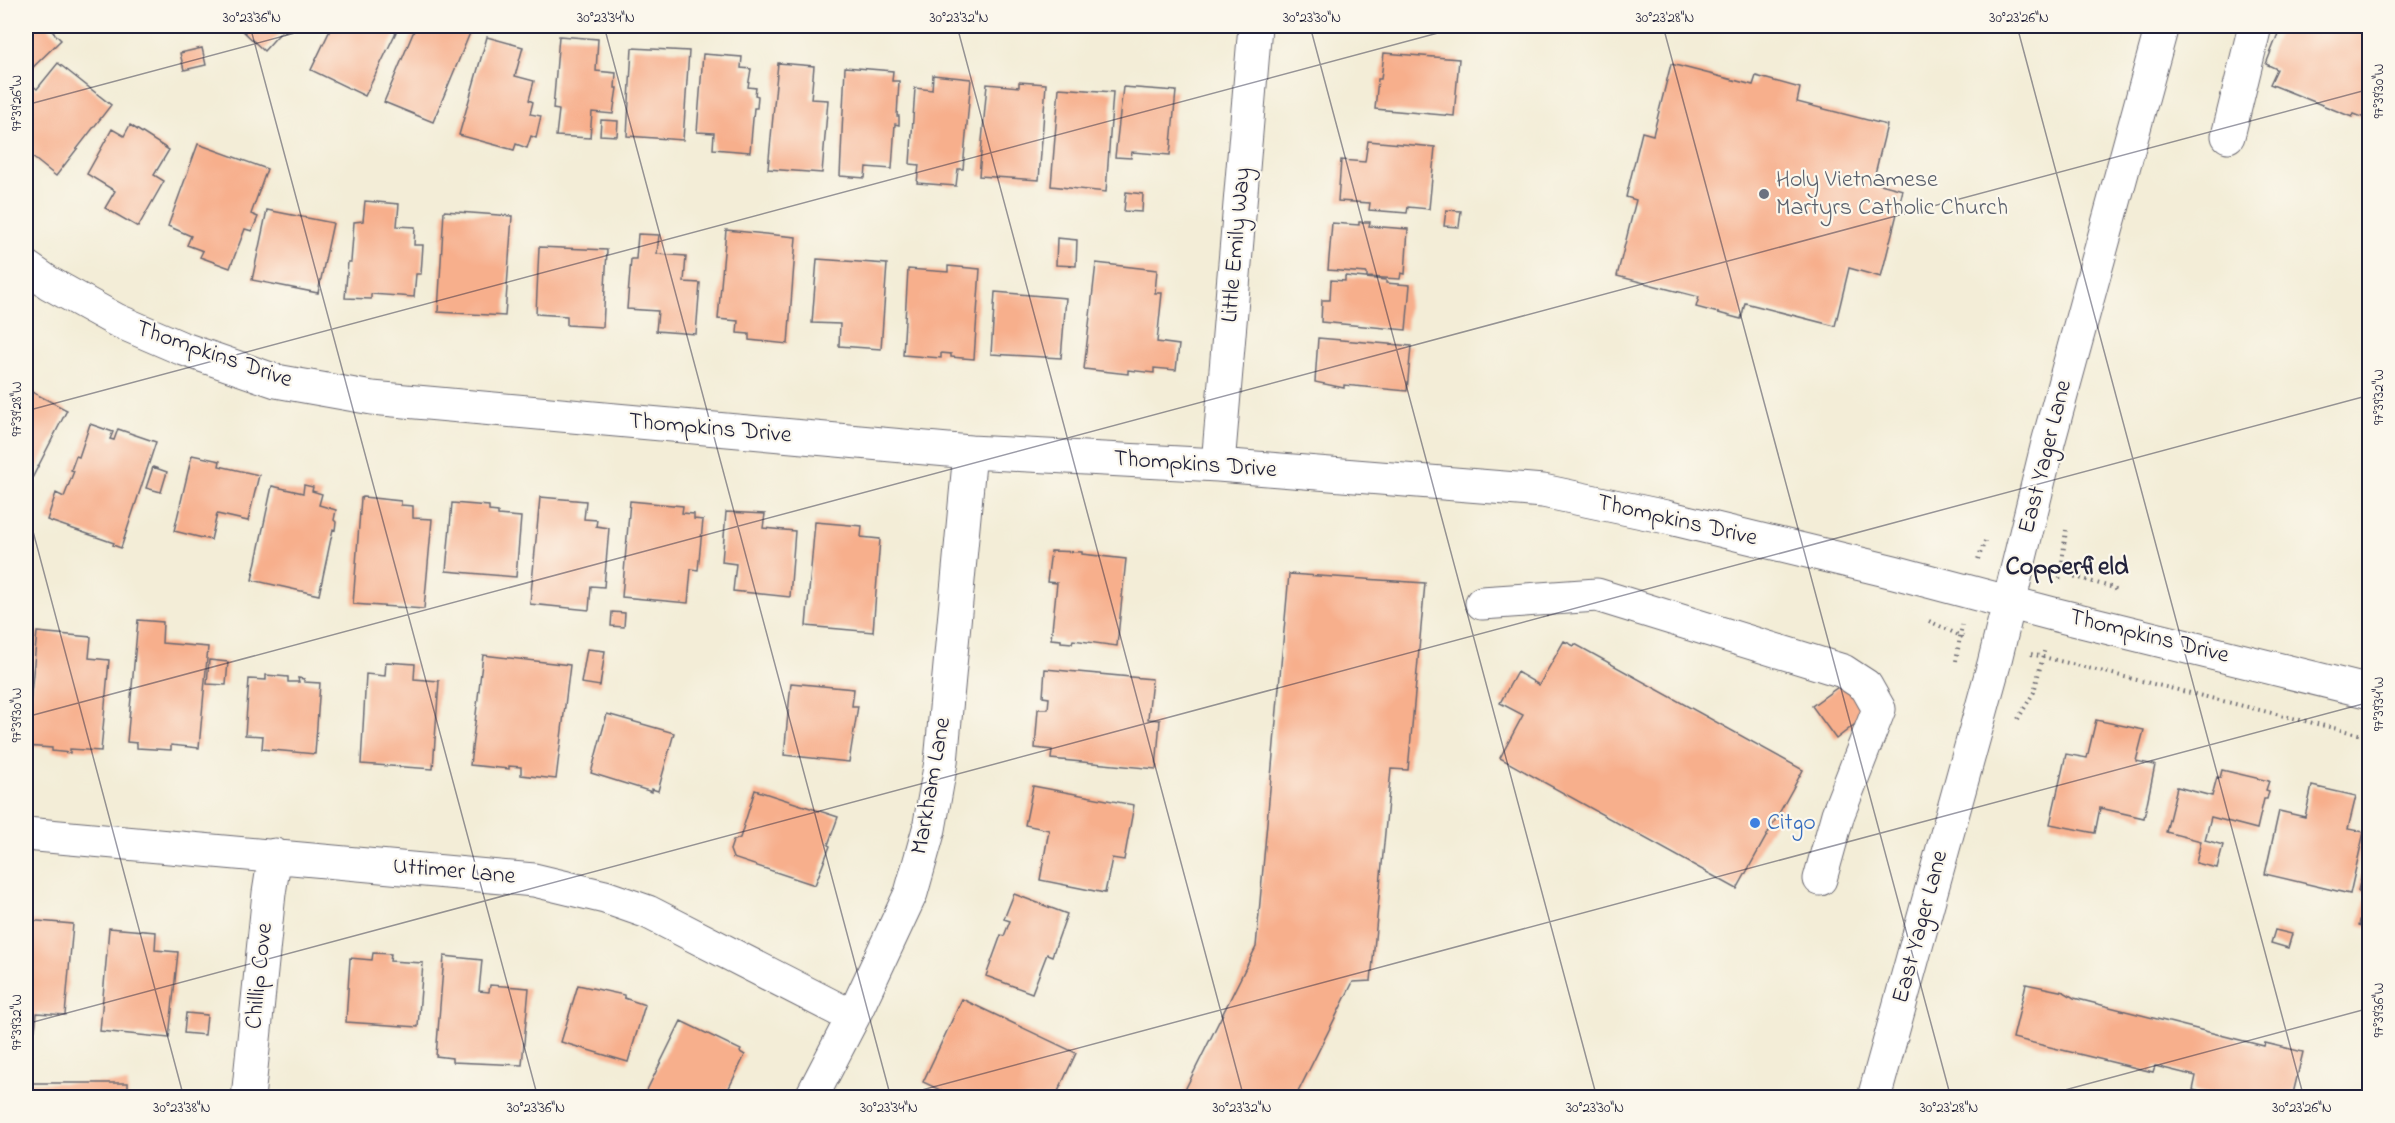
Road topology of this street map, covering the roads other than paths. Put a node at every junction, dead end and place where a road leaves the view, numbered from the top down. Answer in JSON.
{"nodes":[{"id":1,"x":1255,"y":26,"type":"edge"},
{"id":2,"x":2162,"y":26,"type":"edge"},
{"id":3,"x":2255,"y":26,"type":"edge"},
{"id":4,"x":2228,"y":136,"type":"dead end"},
{"id":5,"x":26,"y":267,"type":"edge"},
{"id":6,"x":969,"y":452,"type":"junction"},
{"id":7,"x":1218,"y":465,"type":"junction"},
{"id":8,"x":2009,"y":602,"type":"junction"},
{"id":9,"x":1482,"y":603,"type":"dead end"},
{"id":10,"x":2370,"y":692,"type":"edge"},
{"id":11,"x":26,"y":834,"type":"edge"},
{"id":12,"x":275,"y":855,"type":"junction"},
{"id":13,"x":1820,"y":879,"type":"dead end"},
{"id":14,"x":853,"y":1017,"type":"junction"},
{"id":15,"x":248,"y":1098,"type":"edge"},
{"id":16,"x":810,"y":1098,"type":"edge"},
{"id":17,"x":1874,"y":1098,"type":"edge"}],
"edges":[{"from":1,"to":7,"type":"street","name":"Little Emily Way"},
{"from":2,"to":8,"type":"street","name":"East Yager Lane"},
{"from":3,"to":4,"type":"street"},
{"from":5,"to":6,"type":"street","name":"Thompkins Drive"},
{"from":6,"to":7,"type":"street","name":"Thompkins Drive"},
{"from":6,"to":14,"type":"street","name":"Markham Lane"},
{"from":7,"to":8,"type":"street","name":"Thompkins Drive"},
{"from":8,"to":10,"type":"street","name":"Thompkins Drive"},
{"from":8,"to":17,"type":"street","name":"East Yager Lane"},
{"from":9,"to":13,"type":"street"},
{"from":11,"to":12,"type":"street","name":"Uttimer Lane"},
{"from":12,"to":14,"type":"street","name":"Uttimer Lane"},
{"from":12,"to":15,"type":"street","name":"Chillip Cove"},
{"from":14,"to":16,"type":"street","name":"Markham Lane"}]}
